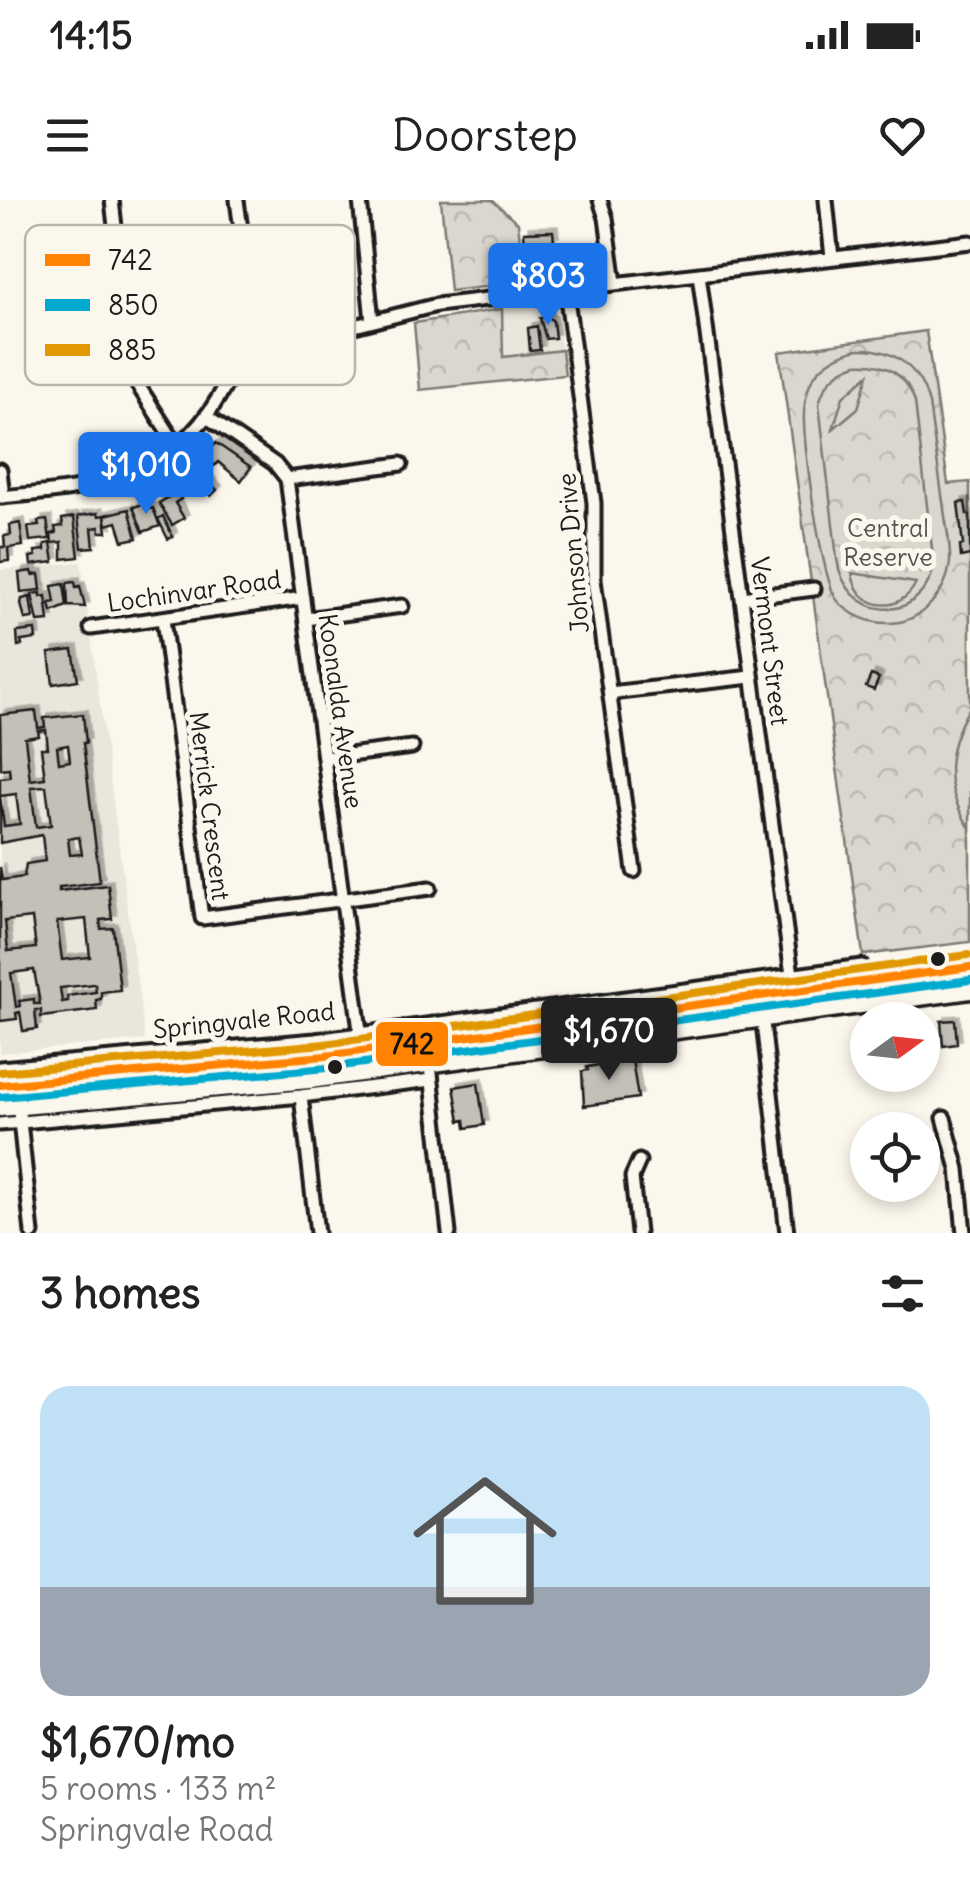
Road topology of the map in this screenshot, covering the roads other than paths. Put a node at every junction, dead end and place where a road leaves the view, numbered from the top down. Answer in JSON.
{"nodes":[{"id":1,"x":112,"y":200,"type":"edge"},
{"id":2,"x":238,"y":200,"type":"edge"},
{"id":3,"x":360,"y":200,"type":"edge"},
{"id":4,"x":600,"y":200,"type":"edge"},
{"id":5,"x":826,"y":200,"type":"edge"},
{"id":6,"x":115,"y":225,"type":"edge"},
{"id":7,"x":241,"y":225,"type":"edge"},
{"id":8,"x":970,"y":242,"type":"edge"},
{"id":9,"x":832,"y":258,"type":"junction"},
{"id":10,"x":699,"y":274,"type":"junction"},
{"id":11,"x":615,"y":283,"type":"junction"},
{"id":12,"x":566,"y":290,"type":"junction"},
{"id":13,"x":372,"y":321,"type":"junction"},
{"id":14,"x":355,"y":325,"type":"edge"},
{"id":15,"x":138,"y":385,"type":"edge"},
{"id":16,"x":226,"y":385,"type":"edge"},
{"id":17,"x":207,"y":417,"type":"junction"},
{"id":18,"x":177,"y":446,"type":"junction"},
{"id":19,"x":401,"y":464,"type":"dead end"},
{"id":20,"x":0,"y":470,"type":"edge"},
{"id":21,"x":287,"y":479,"type":"junction"},
{"id":22,"x":2,"y":497,"type":"edge"},
{"id":23,"x":814,"y":589,"type":"dead end"},
{"id":24,"x":302,"y":598,"type":"junction"},
{"id":25,"x":742,"y":598,"type":"junction"},
{"id":26,"x":402,"y":606,"type":"dead end"},
{"id":27,"x":162,"y":618,"type":"junction"},
{"id":28,"x":306,"y":619,"type":"junction"},
{"id":29,"x":91,"y":628,"type":"dead end"},
{"id":30,"x":751,"y":677,"type":"junction"},
{"id":31,"x":610,"y":693,"type":"junction"},
{"id":32,"x":412,"y":747,"type":"dead end"},
{"id":33,"x":324,"y":758,"type":"junction"},
{"id":34,"x":634,"y":871,"type":"dead end"},
{"id":35,"x":430,"y":888,"type":"dead end"},
{"id":36,"x":343,"y":900,"type":"junction"},
{"id":37,"x":862,"y":966,"type":"dead end"},
{"id":38,"x":970,"y":966,"type":"edge"},
{"id":39,"x":792,"y":983,"type":"junction"},
{"id":40,"x":970,"y":990,"type":"edge"},
{"id":41,"x":760,"y":996,"type":"junction"},
{"id":42,"x":797,"y":1014,"type":"junction"},
{"id":43,"x":762,"y":1018,"type":"junction"},
{"id":44,"x":362,"y":1042,"type":"junction"},
{"id":45,"x":427,"y":1042,"type":"junction"},
{"id":46,"x":0,"y":1068,"type":"edge"},
{"id":47,"x":430,"y":1071,"type":"junction"},
{"id":48,"x":45,"y":1073,"type":"junction"},
{"id":49,"x":8,"y":1084,"type":"edge"},
{"id":50,"x":302,"y":1096,"type":"junction"},
{"id":51,"x":12,"y":1112,"type":"edge"},
{"id":52,"x":944,"y":1118,"type":"dead end"},
{"id":53,"x":0,"y":1124,"type":"edge"},
{"id":54,"x":640,"y":1161,"type":"dead end"},
{"id":55,"x":964,"y":1168,"type":"edge"},
{"id":56,"x":32,"y":1233,"type":"edge"},
{"id":57,"x":317,"y":1233,"type":"edge"},
{"id":58,"x":450,"y":1233,"type":"edge"},
{"id":59,"x":638,"y":1233,"type":"edge"},
{"id":60,"x":787,"y":1233,"type":"edge"},
{"id":61,"x":964,"y":1233,"type":"edge"}],
"edges":[{"from":1,"to":6,"type":"street"},
{"from":2,"to":7,"type":"street"},
{"from":3,"to":13,"type":"street"},
{"from":4,"to":11,"type":"street"},
{"from":5,"to":9,"type":"street"},
{"from":8,"to":9,"type":"street"},
{"from":9,"to":10,"type":"street"},
{"from":10,"to":11,"type":"street"},
{"from":10,"to":25,"type":"street","name":"Vermont Street"},
{"from":11,"to":12,"type":"street"},
{"from":12,"to":13,"type":"street"},
{"from":12,"to":31,"type":"street","name":"Johnson Drive"},
{"from":13,"to":14,"type":"street"},
{"from":15,"to":18,"type":"street"},
{"from":16,"to":17,"type":"street"},
{"from":17,"to":18,"type":"street"},
{"from":17,"to":21,"type":"street"},
{"from":18,"to":22,"type":"street"},
{"from":19,"to":21,"type":"street"},
{"from":20,"to":22,"type":"street"},
{"from":21,"to":24,"type":"street","name":"Koonalda Avenue"},
{"from":23,"to":25,"type":"street"},
{"from":24,"to":27,"type":"street","name":"Lochinvar Road"},
{"from":24,"to":28,"type":"street","name":"Koonalda Avenue"},
{"from":25,"to":30,"type":"street","name":"Vermont Street"},
{"from":26,"to":28,"type":"street"},
{"from":27,"to":29,"type":"street","name":"Lochinvar Road"},
{"from":27,"to":36,"type":"street","name":"Merrick Crescent"},
{"from":28,"to":33,"type":"street","name":"Koonalda Avenue"},
{"from":30,"to":31,"type":"street"},
{"from":30,"to":39,"type":"street","name":"Vermont Street"},
{"from":31,"to":34,"type":"street","name":"Johnson Drive"},
{"from":32,"to":33,"type":"street"},
{"from":33,"to":36,"type":"street","name":"Koonalda Avenue"},
{"from":35,"to":36,"type":"street"},
{"from":36,"to":44,"type":"street","name":"Koonalda Avenue"},
{"from":37,"to":39,"type":"street","name":"Springvale Road"},
{"from":38,"to":39,"type":"highway","name":"Springvale Road"},
{"from":39,"to":41,"type":"highway","name":"Springvale Road"},
{"from":39,"to":42,"type":"street","name":"Vermont Street"},
{"from":39,"to":44,"type":"street","name":"Springvale Road"},
{"from":40,"to":42,"type":"highway"},
{"from":41,"to":43,"type":"street"},
{"from":41,"to":45,"type":"highway","name":"Springvale Road"},
{"from":42,"to":43,"type":"highway"},
{"from":43,"to":47,"type":"highway"},
{"from":43,"to":60,"type":"street"},
{"from":44,"to":45,"type":"highway","name":"Springvale Road"},
{"from":44,"to":48,"type":"highway","name":"Springvale Road"},
{"from":45,"to":47,"type":"street"},
{"from":46,"to":48,"type":"street","name":"Springvale Road"},
{"from":47,"to":50,"type":"street"},
{"from":47,"to":51,"type":"highway"},
{"from":47,"to":58,"type":"street"},
{"from":48,"to":49,"type":"highway","name":"Springvale Road"},
{"from":49,"to":51,"type":"street"},
{"from":50,"to":51,"type":"street"},
{"from":50,"to":57,"type":"street"},
{"from":51,"to":53,"type":"street"},
{"from":51,"to":56,"type":"street"},
{"from":52,"to":55,"type":"street"},
{"from":54,"to":59,"type":"street"},
{"from":55,"to":61,"type":"street"}]}
